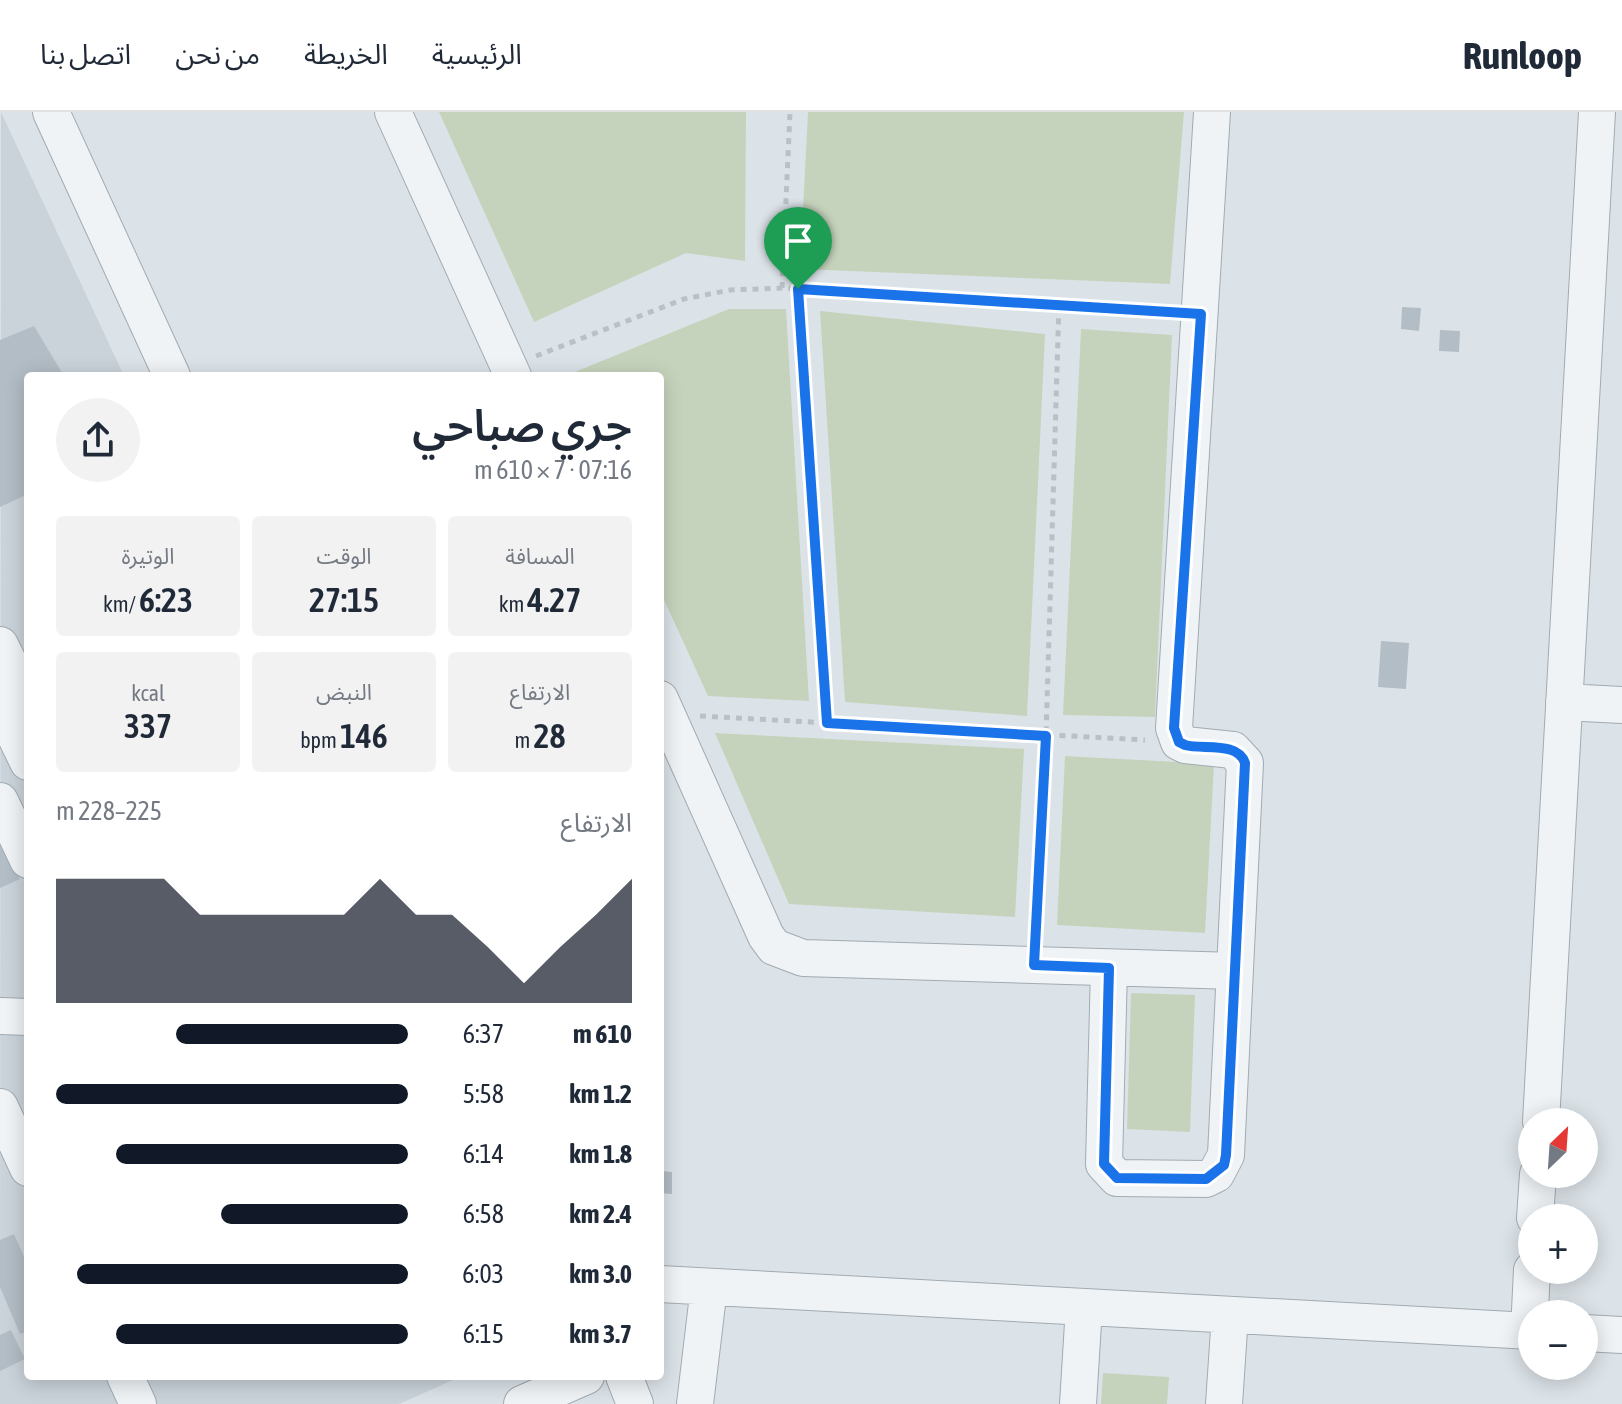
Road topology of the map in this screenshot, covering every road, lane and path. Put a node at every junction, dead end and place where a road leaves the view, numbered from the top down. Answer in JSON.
{"nodes":[{"id":1,"x":51,"y":112,"type":"edge"},
{"id":2,"x":393,"y":112,"type":"edge"},
{"id":3,"x":790,"y":112,"type":"edge"},
{"id":4,"x":1212,"y":112,"type":"edge"},
{"id":5,"x":1597,"y":112,"type":"edge"},
{"id":6,"x":782,"y":288,"type":"junction"},
{"id":7,"x":798,"y":289,"type":"junction"},
{"id":8,"x":1059,"y":303,"type":"junction"},
{"id":9,"x":1201,"y":314,"type":"junction"},
{"id":10,"x":510,"y":371,"type":"edge"},
{"id":11,"x":170,"y":372,"type":"edge"},
{"id":12,"x":7,"y":645,"type":"edge"},
{"id":13,"x":24,"y":691,"type":"edge"},
{"id":14,"x":1564,"y":702,"type":"junction"},
{"id":15,"x":0,"y":704,"type":"edge"},
{"id":16,"x":1622,"y":705,"type":"edge"},
{"id":17,"x":664,"y":707,"type":"edge"},
{"id":18,"x":664,"y":709,"type":"edge"},
{"id":19,"x":827,"y":723,"type":"junction"},
{"id":20,"x":1046,"y":736,"type":"junction"},
{"id":21,"x":1179,"y":742,"type":"junction"},
{"id":22,"x":24,"y":754,"type":"edge"},
{"id":23,"x":0,"y":801,"type":"edge"},
{"id":24,"x":24,"y":852,"type":"edge"},
{"id":25,"x":1034,"y":965,"type":"junction"},
{"id":26,"x":1109,"y":968,"type":"junction"},
{"id":27,"x":1235,"y":971,"type":"junction"},
{"id":28,"x":1542,"y":1108,"type":"edge"},
{"id":29,"x":9,"y":1118,"type":"edge"},
{"id":30,"x":24,"y":1157,"type":"edge"},
{"id":31,"x":664,"y":1284,"type":"edge"},
{"id":32,"x":709,"y":1287,"type":"junction"},
{"id":33,"x":1084,"y":1307,"type":"junction"},
{"id":34,"x":1230,"y":1315,"type":"junction"},
{"id":35,"x":1518,"y":1330,"type":"edge"},
{"id":36,"x":1598,"y":1334,"type":"edge"},
{"id":37,"x":1622,"y":1335,"type":"edge"},
{"id":38,"x":127,"y":1380,"type":"edge"},
{"id":39,"x":577,"y":1380,"type":"edge"},
{"id":40,"x":626,"y":1380,"type":"edge"},
{"id":41,"x":138,"y":1404,"type":"edge"},
{"id":42,"x":522,"y":1404,"type":"edge"},
{"id":43,"x":635,"y":1404,"type":"edge"},
{"id":44,"x":695,"y":1404,"type":"edge"},
{"id":45,"x":1078,"y":1404,"type":"edge"},
{"id":46,"x":1224,"y":1404,"type":"edge"}],
"edges":[{"from":1,"to":11,"type":"lane"},
{"from":2,"to":10,"type":"lane"},
{"from":3,"to":6,"type":"path"},
{"from":4,"to":9,"type":"lane"},
{"from":5,"to":14,"type":"lane"},
{"from":6,"to":7,"type":"path"},
{"from":6,"to":10,"type":"path"},
{"from":7,"to":8,"type":"path"},
{"from":7,"to":19,"type":"path"},
{"from":8,"to":9,"type":"path"},
{"from":8,"to":20,"type":"path"},
{"from":9,"to":21,"type":"lane"},
{"from":12,"to":13,"type":"lane"},
{"from":14,"to":16,"type":"lane"},
{"from":14,"to":28,"type":"lane"},
{"from":15,"to":22,"type":"lane"},
{"from":17,"to":19,"type":"path"},
{"from":18,"to":25,"type":"lane"},
{"from":19,"to":20,"type":"path"},
{"from":20,"to":21,"type":"path"},
{"from":20,"to":25,"type":"path"},
{"from":21,"to":27,"type":"lane"},
{"from":23,"to":24,"type":"lane"},
{"from":25,"to":26,"type":"lane"},
{"from":26,"to":27,"type":"lane"},
{"from":26,"to":27,"type":"lane"},
{"from":29,"to":30,"type":"lane"},
{"from":31,"to":32,"type":"lane"},
{"from":32,"to":33,"type":"lane"},
{"from":32,"to":44,"type":"lane"},
{"from":33,"to":34,"type":"lane"},
{"from":33,"to":45,"type":"lane"},
{"from":34,"to":35,"type":"lane"},
{"from":34,"to":46,"type":"lane"},
{"from":36,"to":37,"type":"lane"},
{"from":38,"to":41,"type":"lane"},
{"from":39,"to":42,"type":"lane"},
{"from":40,"to":43,"type":"lane"}]}
